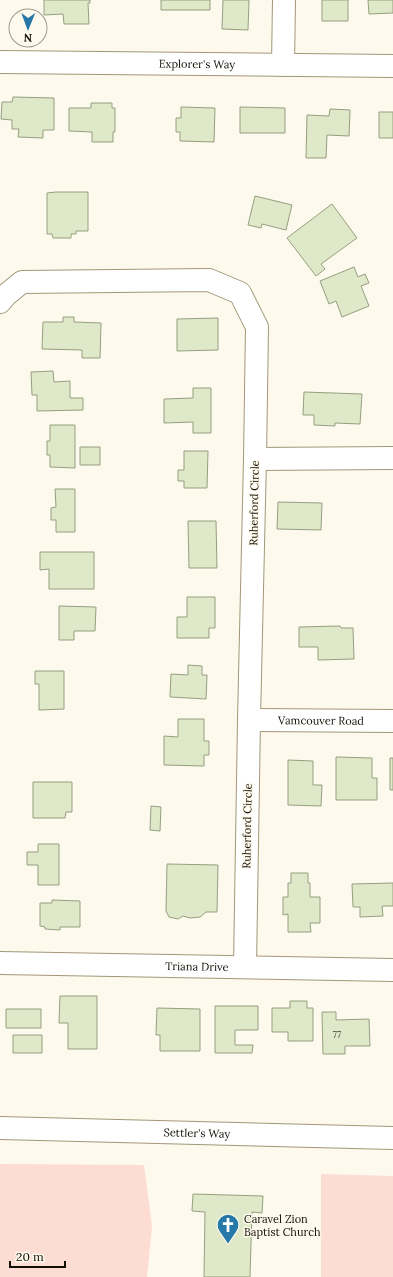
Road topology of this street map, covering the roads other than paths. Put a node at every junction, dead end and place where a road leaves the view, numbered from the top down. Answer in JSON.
{"nodes":[{"id":1,"x":284,"y":0,"type":"edge"},
{"id":2,"x":0,"y":62,"type":"edge"},
{"id":3,"x":283,"y":65,"type":"junction"},
{"id":4,"x":393,"y":66,"type":"edge"},
{"id":5,"x":0,"y":302,"type":"edge"},
{"id":6,"x":393,"y":458,"type":"edge"},
{"id":7,"x":256,"y":459,"type":"junction"},
{"id":8,"x":249,"y":720,"type":"junction"},
{"id":9,"x":393,"y":721,"type":"edge"},
{"id":10,"x":0,"y":963,"type":"edge"},
{"id":11,"x":245,"y":967,"type":"junction"},
{"id":12,"x":393,"y":970,"type":"edge"},
{"id":13,"x":0,"y":1128,"type":"edge"},
{"id":14,"x":393,"y":1138,"type":"edge"}],
"edges":[{"from":1,"to":3,"type":"street"},
{"from":2,"to":3,"type":"street","name":"Explorer's Way"},
{"from":3,"to":4,"type":"street","name":"Explorer's Way"},
{"from":5,"to":7,"type":"street","name":"Ruherford Circle"},
{"from":6,"to":7,"type":"street"},
{"from":7,"to":8,"type":"street","name":"Ruherford Circle"},
{"from":8,"to":9,"type":"street","name":"Vamcouver Road"},
{"from":8,"to":11,"type":"street","name":"Ruherford Circle"},
{"from":10,"to":11,"type":"street","name":"Triana Drive"},
{"from":11,"to":12,"type":"street","name":"Triana Drive"},
{"from":13,"to":14,"type":"street","name":"Settler's Way"}]}
